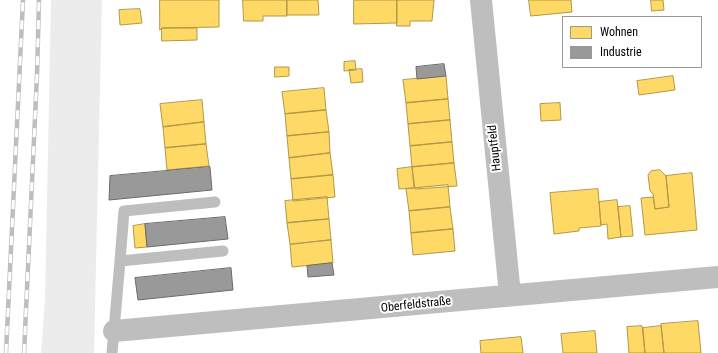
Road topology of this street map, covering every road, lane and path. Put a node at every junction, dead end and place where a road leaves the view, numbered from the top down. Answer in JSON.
{"nodes":[{"id":1,"x":481,"y":0,"type":"edge"},
{"id":2,"x":215,"y":202,"type":"dead end"},
{"id":3,"x":223,"y":252,"type":"dead end"},
{"id":4,"x":120,"y":261,"type":"junction"},
{"id":5,"x":718,"y":277,"type":"edge"},
{"id":6,"x":510,"y":295,"type":"junction"},
{"id":7,"x":114,"y":331,"type":"junction"},
{"id":8,"x":112,"y":353,"type":"edge"}],
"edges":[{"from":1,"to":6,"type":"street","name":"Hauptfeld"},
{"from":2,"to":4,"type":"lane"},
{"from":3,"to":4,"type":"lane"},
{"from":4,"to":7,"type":"lane"},
{"from":5,"to":6,"type":"street","name":"Oberfeldstraße"},
{"from":6,"to":7,"type":"street","name":"Oberfeldstraße"},
{"from":7,"to":8,"type":"lane"}]}
